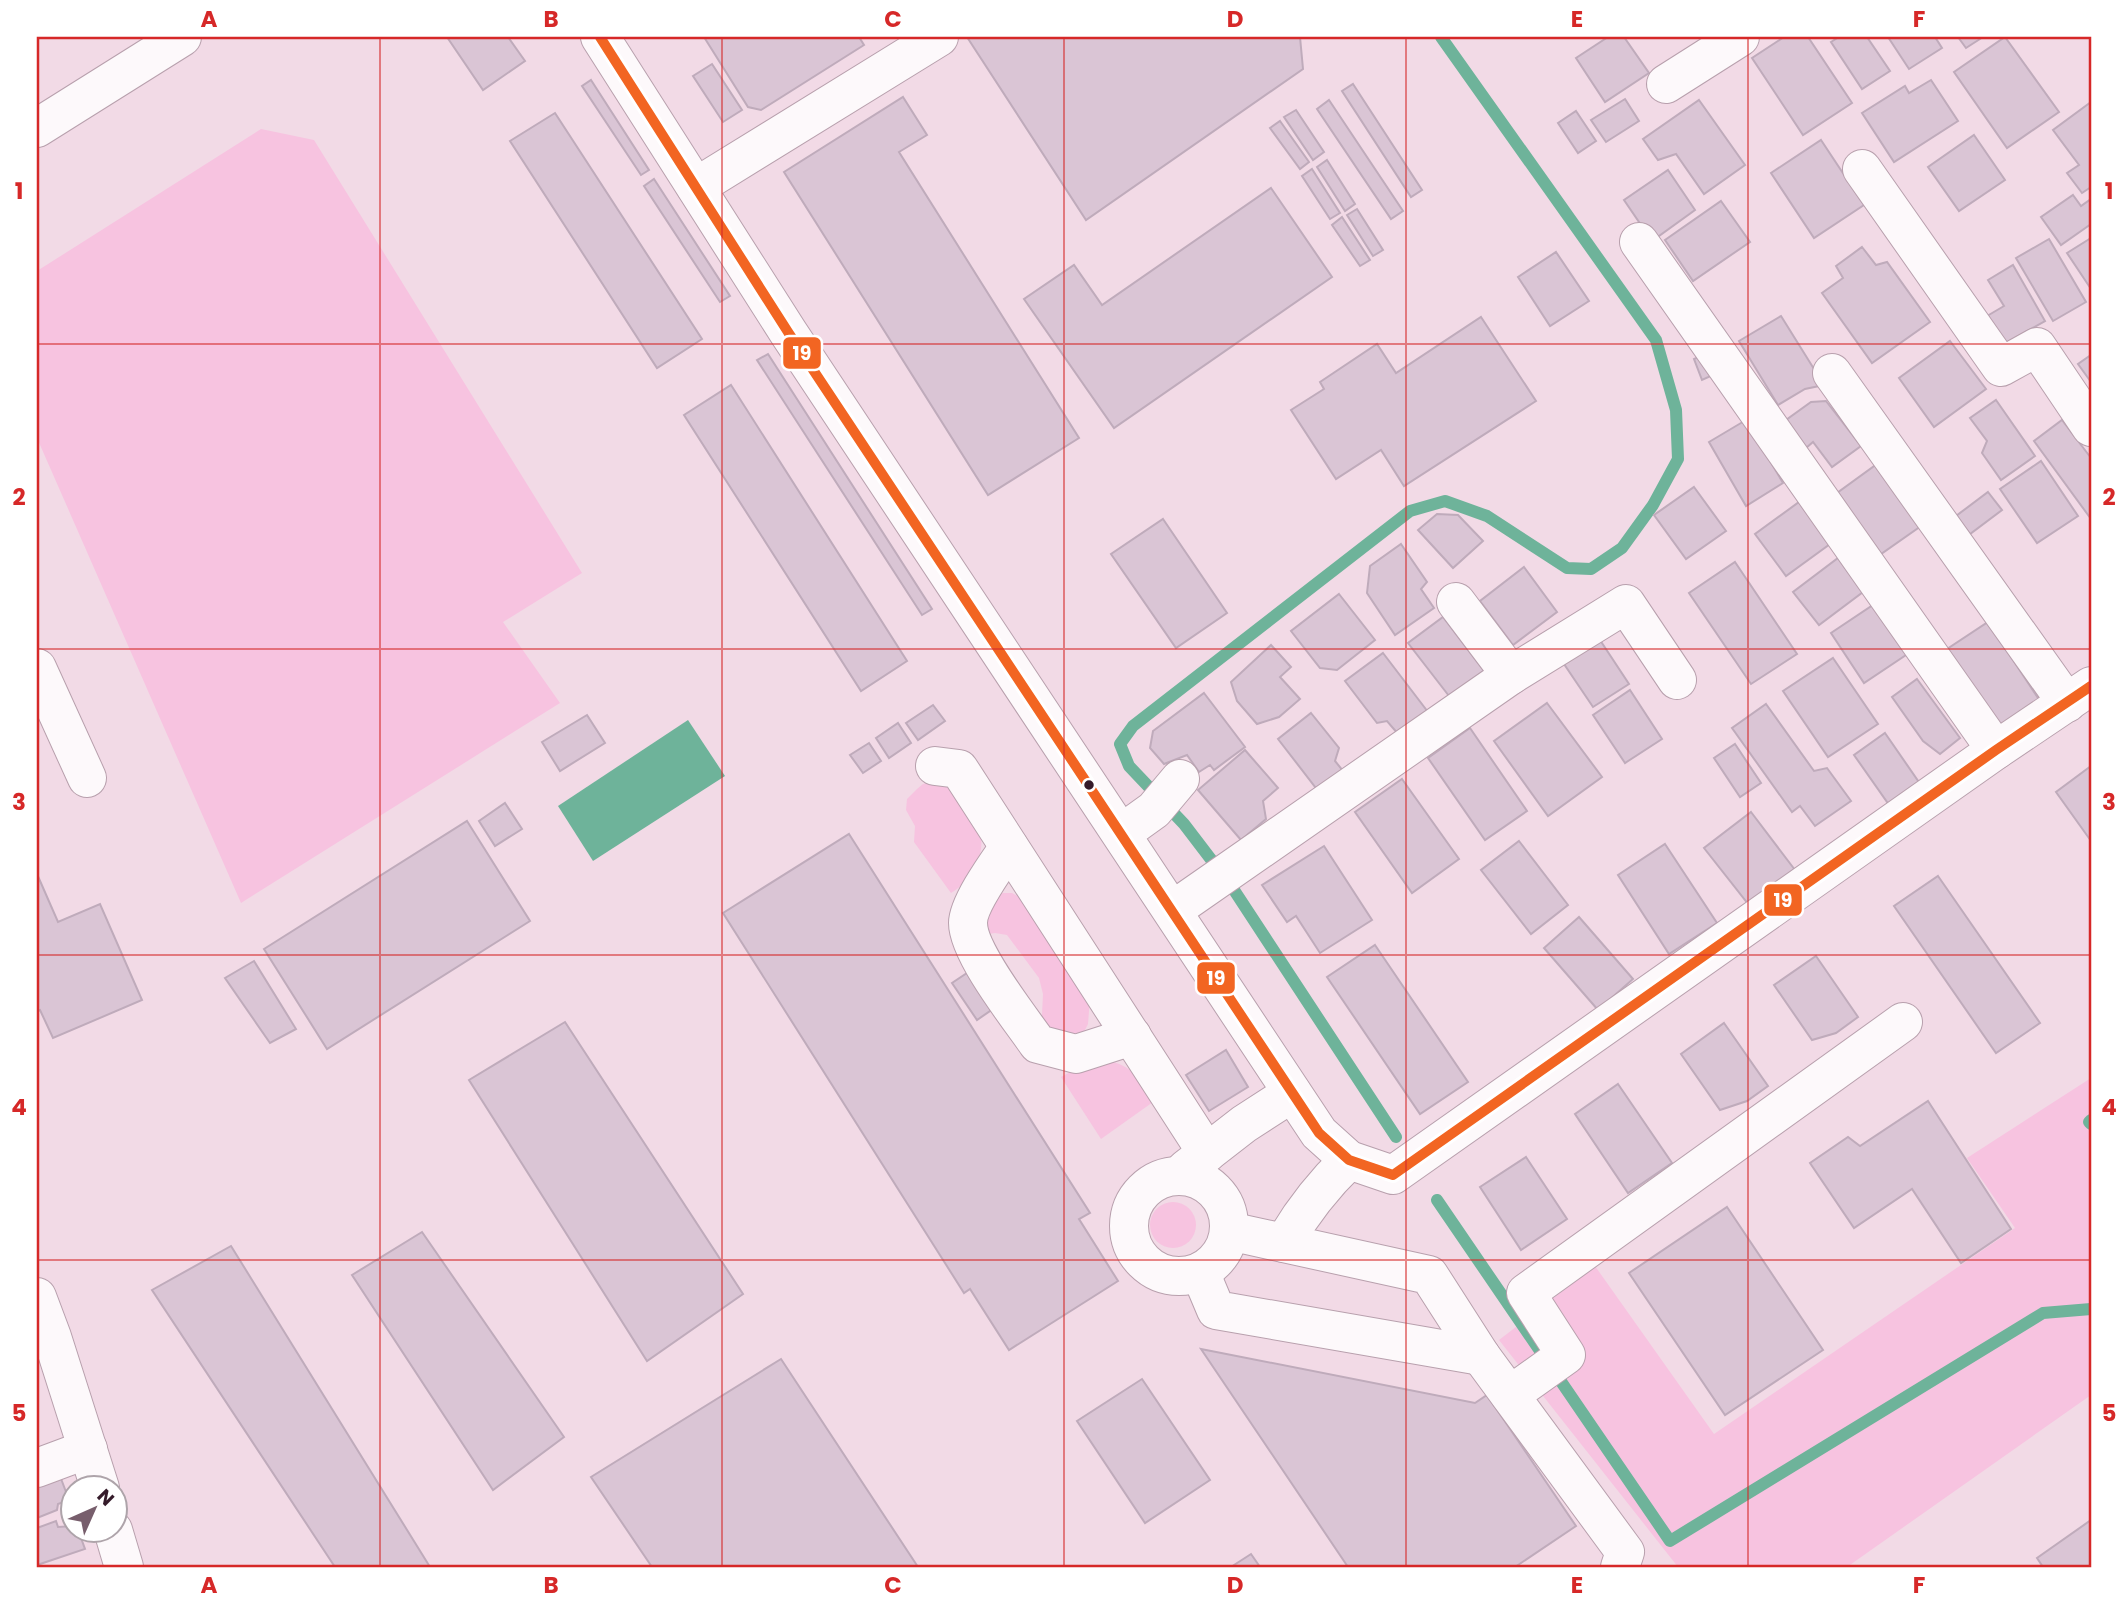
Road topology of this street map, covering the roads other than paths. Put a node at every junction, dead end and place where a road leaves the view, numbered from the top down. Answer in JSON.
{"nodes":[{"id":1,"x":182,"y":37,"type":"edge"},
{"id":2,"x":600,"y":37,"type":"edge"},
{"id":3,"x":939,"y":37,"type":"edge"},
{"id":4,"x":1740,"y":37,"type":"edge"},
{"id":5,"x":1666,"y":84,"type":"dead end"},
{"id":6,"x":37,"y":128,"type":"edge"},
{"id":7,"x":1862,"y":169,"type":"dead end"},
{"id":8,"x":696,"y":187,"type":"junction"},
{"id":9,"x":1639,"y":243,"type":"dead end"},
{"id":10,"x":1832,"y":373,"type":"dead end"},
{"id":11,"x":2091,"y":427,"type":"edge"},
{"id":12,"x":1457,"y":602,"type":"dead end"},
{"id":13,"x":37,"y":668,"type":"edge"},
{"id":14,"x":1511,"y":675,"type":"junction"},
{"id":15,"x":1677,"y":680,"type":"dead end"},
{"id":16,"x":2079,"y":694,"type":"edge"},
{"id":17,"x":1996,"y":750,"type":"junction"},
{"id":18,"x":934,"y":766,"type":"dead end"},
{"id":19,"x":87,"y":778,"type":"dead end"},
{"id":20,"x":1169,"y":793,"type":"dead end"},
{"id":21,"x":1122,"y":833,"type":"junction"},
{"id":22,"x":1009,"y":847,"type":"junction"},
{"id":23,"x":1173,"y":910,"type":"junction"},
{"id":24,"x":1903,"y":1022,"type":"dead end"},
{"id":25,"x":1132,"y":1036,"type":"junction"},
{"id":26,"x":1292,"y":1093,"type":"junction"},
{"id":27,"x":1349,"y":1160,"type":"junction"},
{"id":28,"x":1192,"y":1165,"type":"junction"},
{"id":29,"x":1229,"y":1231,"type":"junction"},
{"id":30,"x":1284,"y":1243,"type":"junction"},
{"id":31,"x":1200,"y":1272,"type":"junction"},
{"id":32,"x":37,"y":1297,"type":"edge"},
{"id":33,"x":1481,"y":1356,"type":"junction"},
{"id":34,"x":1510,"y":1395,"type":"junction"},
{"id":35,"x":88,"y":1450,"type":"junction"},
{"id":36,"x":37,"y":1468,"type":"edge"},
{"id":37,"x":95,"y":1474,"type":"edge"},
{"id":38,"x":117,"y":1544,"type":"edge"},
{"id":39,"x":124,"y":1567,"type":"edge"},
{"id":40,"x":1619,"y":1567,"type":"edge"}],
"edges":[{"from":1,"to":6,"type":"street"},
{"from":2,"to":8,"type":"street"},
{"from":3,"to":8,"type":"street"},
{"from":4,"to":5,"type":"street"},
{"from":7,"to":11,"type":"street"},
{"from":8,"to":21,"type":"street"},
{"from":9,"to":17,"type":"street"},
{"from":10,"to":16,"type":"street"},
{"from":12,"to":14,"type":"street"},
{"from":13,"to":19,"type":"street"},
{"from":14,"to":15,"type":"street"},
{"from":14,"to":23,"type":"street"},
{"from":16,"to":17,"type":"street"},
{"from":17,"to":27,"type":"street"},
{"from":18,"to":22,"type":"street"},
{"from":20,"to":21,"type":"street"},
{"from":21,"to":23,"type":"street"},
{"from":22,"to":25,"type":"street"},
{"from":22,"to":25,"type":"street"},
{"from":23,"to":26,"type":"street"},
{"from":24,"to":34,"type":"street"},
{"from":25,"to":28,"type":"street"},
{"from":26,"to":27,"type":"street"},
{"from":26,"to":28,"type":"street"},
{"from":27,"to":30,"type":"street"},
{"from":28,"to":29,"type":"street"},
{"from":28,"to":31,"type":"street"},
{"from":29,"to":30,"type":"street"},
{"from":29,"to":31,"type":"street"},
{"from":30,"to":33,"type":"street"},
{"from":31,"to":33,"type":"street"},
{"from":32,"to":35,"type":"street"},
{"from":33,"to":34,"type":"street"},
{"from":34,"to":40,"type":"street"},
{"from":35,"to":36,"type":"street"},
{"from":35,"to":37,"type":"street"},
{"from":38,"to":39,"type":"street"}]}
